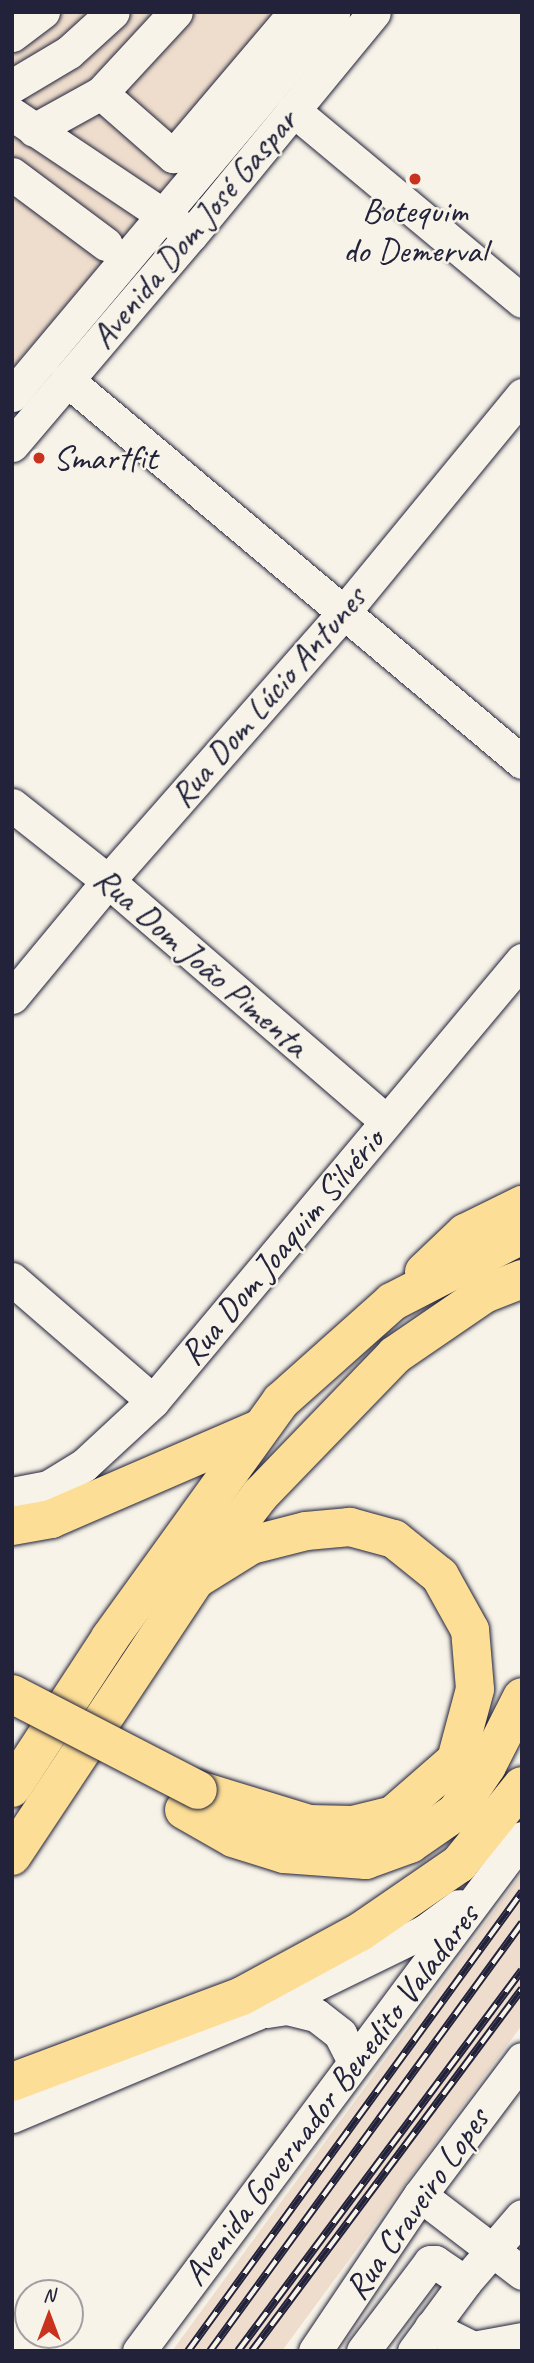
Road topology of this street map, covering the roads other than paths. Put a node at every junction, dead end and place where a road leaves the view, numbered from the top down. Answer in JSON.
{"nodes":[{"id":1,"x":43,"y":12,"type":"edge"},
{"id":2,"x":113,"y":12,"type":"edge"},
{"id":3,"x":176,"y":12,"type":"edge"},
{"id":4,"x":295,"y":12,"type":"edge"},
{"id":5,"x":333,"y":12,"type":"edge"},
{"id":6,"x":374,"y":12,"type":"edge"},
{"id":7,"x":12,"y":35,"type":"edge"},
{"id":8,"x":12,"y":86,"type":"edge"},
{"id":9,"x":102,"y":93,"type":"junction"},
{"id":10,"x":293,"y":110,"type":"junction"},
{"id":11,"x":23,"y":122,"type":"edge"},
{"id":12,"x":12,"y":174,"type":"edge"},
{"id":13,"x":162,"y":214,"type":"junction"},
{"id":14,"x":191,"y":235,"type":"junction"},
{"id":15,"x":106,"y":244,"type":"dead end"},
{"id":16,"x":522,"y":301,"type":"edge"},
{"id":17,"x":18,"y":377,"type":"edge"},
{"id":18,"x":67,"y":380,"type":"junction"},
{"id":19,"x":522,"y":395,"type":"edge"},
{"id":20,"x":12,"y":444,"type":"edge"},
{"id":21,"x":344,"y":612,"type":"junction"},
{"id":22,"x":522,"y":762,"type":"edge"},
{"id":23,"x":12,"y":806,"type":"edge"},
{"id":24,"x":108,"y":880,"type":"junction"},
{"id":25,"x":522,"y":960,"type":"edge"},
{"id":26,"x":12,"y":997,"type":"edge"},
{"id":27,"x":386,"y":1121,"type":"junction"},
{"id":28,"x":522,"y":1205,"type":"edge"},
{"id":29,"x":522,"y":1235,"type":"edge"},
{"id":30,"x":12,"y":1279,"type":"edge"},
{"id":31,"x":522,"y":1279,"type":"edge"},
{"id":32,"x":392,"y":1302,"type":"junction"},
{"id":33,"x":153,"y":1401,"type":"junction"},
{"id":34,"x":257,"y":1430,"type":"junction"},
{"id":35,"x":12,"y":1494,"type":"edge"},
{"id":36,"x":12,"y":1525,"type":"edge"},
{"id":37,"x":196,"y":1579,"type":"junction"},
{"id":38,"x":12,"y":1694,"type":"edge"},
{"id":39,"x":522,"y":1698,"type":"edge"},
{"id":40,"x":12,"y":1720,"type":"edge"},
{"id":41,"x":522,"y":1786,"type":"edge"},
{"id":42,"x":12,"y":1788,"type":"edge"},
{"id":43,"x":191,"y":1800,"type":"junction"},
{"id":44,"x":522,"y":1838,"type":"edge"},
{"id":45,"x":12,"y":1856,"type":"edge"},
{"id":46,"x":489,"y":1884,"type":"junction"},
{"id":47,"x":257,"y":2012,"type":"junction"},
{"id":48,"x":139,"y":2034,"type":"junction"},
{"id":49,"x":198,"y":2038,"type":"junction"},
{"id":50,"x":354,"y":2061,"type":"junction"},
{"id":51,"x":517,"y":2075,"type":"edge"},
{"id":52,"x":12,"y":2082,"type":"edge"},
{"id":53,"x":12,"y":2116,"type":"edge"},
{"id":54,"x":420,"y":2194,"type":"junction"},
{"id":55,"x":522,"y":2216,"type":"edge"},
{"id":56,"x":491,"y":2251,"type":"junction"},
{"id":57,"x":522,"y":2273,"type":"edge"},
{"id":58,"x":466,"y":2282,"type":"junction"},
{"id":59,"x":422,"y":2339,"type":"edge"},
{"id":60,"x":522,"y":2339,"type":"edge"},
{"id":61,"x":139,"y":2351,"type":"edge"},
{"id":62,"x":315,"y":2351,"type":"edge"},
{"id":63,"x":363,"y":2351,"type":"edge"}],
"edges":[{"from":1,"to":7,"type":"street"},
{"from":2,"to":8,"type":"street"},
{"from":3,"to":9,"type":"street"},
{"from":4,"to":9,"type":"street"},
{"from":5,"to":13,"type":"street","name":"Avenida Dom José Gaspar"},
{"from":6,"to":10,"type":"street","name":"Avenida Dom José Gaspar"},
{"from":9,"to":11,"type":"street"},
{"from":10,"to":14,"type":"street","name":"Avenida Dom José Gaspar"},
{"from":10,"to":16,"type":"street"},
{"from":11,"to":13,"type":"street"},
{"from":12,"to":15,"type":"street"},
{"from":13,"to":14,"type":"street"},
{"from":13,"to":17,"type":"street","name":"Avenida Dom José Gaspar"},
{"from":14,"to":18,"type":"street","name":"Avenida Dom José Gaspar"},
{"from":18,"to":20,"type":"street","name":"Avenida Dom José Gaspar"},
{"from":18,"to":21,"type":"street"},
{"from":19,"to":21,"type":"street","name":"Rua Dom Lúcio Antunes"},
{"from":21,"to":22,"type":"street"},
{"from":21,"to":24,"type":"street","name":"Rua Dom Lúcio Antunes"},
{"from":23,"to":24,"type":"street","name":"Rua Dom João Pimenta"},
{"from":24,"to":26,"type":"street","name":"Rua Dom Lúcio Antunes"},
{"from":24,"to":27,"type":"street","name":"Rua Dom João Pimenta"},
{"from":25,"to":27,"type":"street","name":"Rua Dom Joaquim Silvério"},
{"from":27,"to":33,"type":"street","name":"Rua Dom Joaquim Silvério"},
{"from":28,"to":32,"type":"main road"},
{"from":29,"to":32,"type":"main road"},
{"from":30,"to":33,"type":"street"},
{"from":31,"to":37,"type":"main road"},
{"from":32,"to":34,"type":"main road"},
{"from":33,"to":35,"type":"street","name":"Rua Dom Joaquim Silvério"},
{"from":34,"to":36,"type":"main road"},
{"from":34,"to":42,"type":"main road"},
{"from":37,"to":43,"type":"main road"},
{"from":37,"to":45,"type":"main road"},
{"from":38,"to":43,"type":"main road","bridge":true},
{"from":39,"to":43,"type":"main road"},
{"from":40,"to":43,"type":"main road"},
{"from":41,"to":48,"type":"main road"},
{"from":44,"to":46,"type":"street","name":"Avenida Governador Benedito Valadares"},
{"from":46,"to":47,"type":"street"},
{"from":46,"to":50,"type":"street","name":"Avenida Governador Benedito Valadares"},
{"from":47,"to":49,"type":"street"},
{"from":47,"to":50,"type":"street"},
{"from":48,"to":49,"type":"street"},
{"from":48,"to":52,"type":"main road"},
{"from":49,"to":53,"type":"street"},
{"from":50,"to":61,"type":"street","name":"Avenida Governador Benedito Valadares"},
{"from":51,"to":54,"type":"street","name":"Rua Craveiro Lopes"},
{"from":54,"to":56,"type":"street"},
{"from":54,"to":62,"type":"street","name":"Rua Craveiro Lopes"},
{"from":55,"to":56,"type":"street"},
{"from":56,"to":57,"type":"street"},
{"from":56,"to":58,"type":"street"},
{"from":58,"to":59,"type":"street"},
{"from":58,"to":63,"type":"street"},
{"from":59,"to":60,"type":"street"}]}
